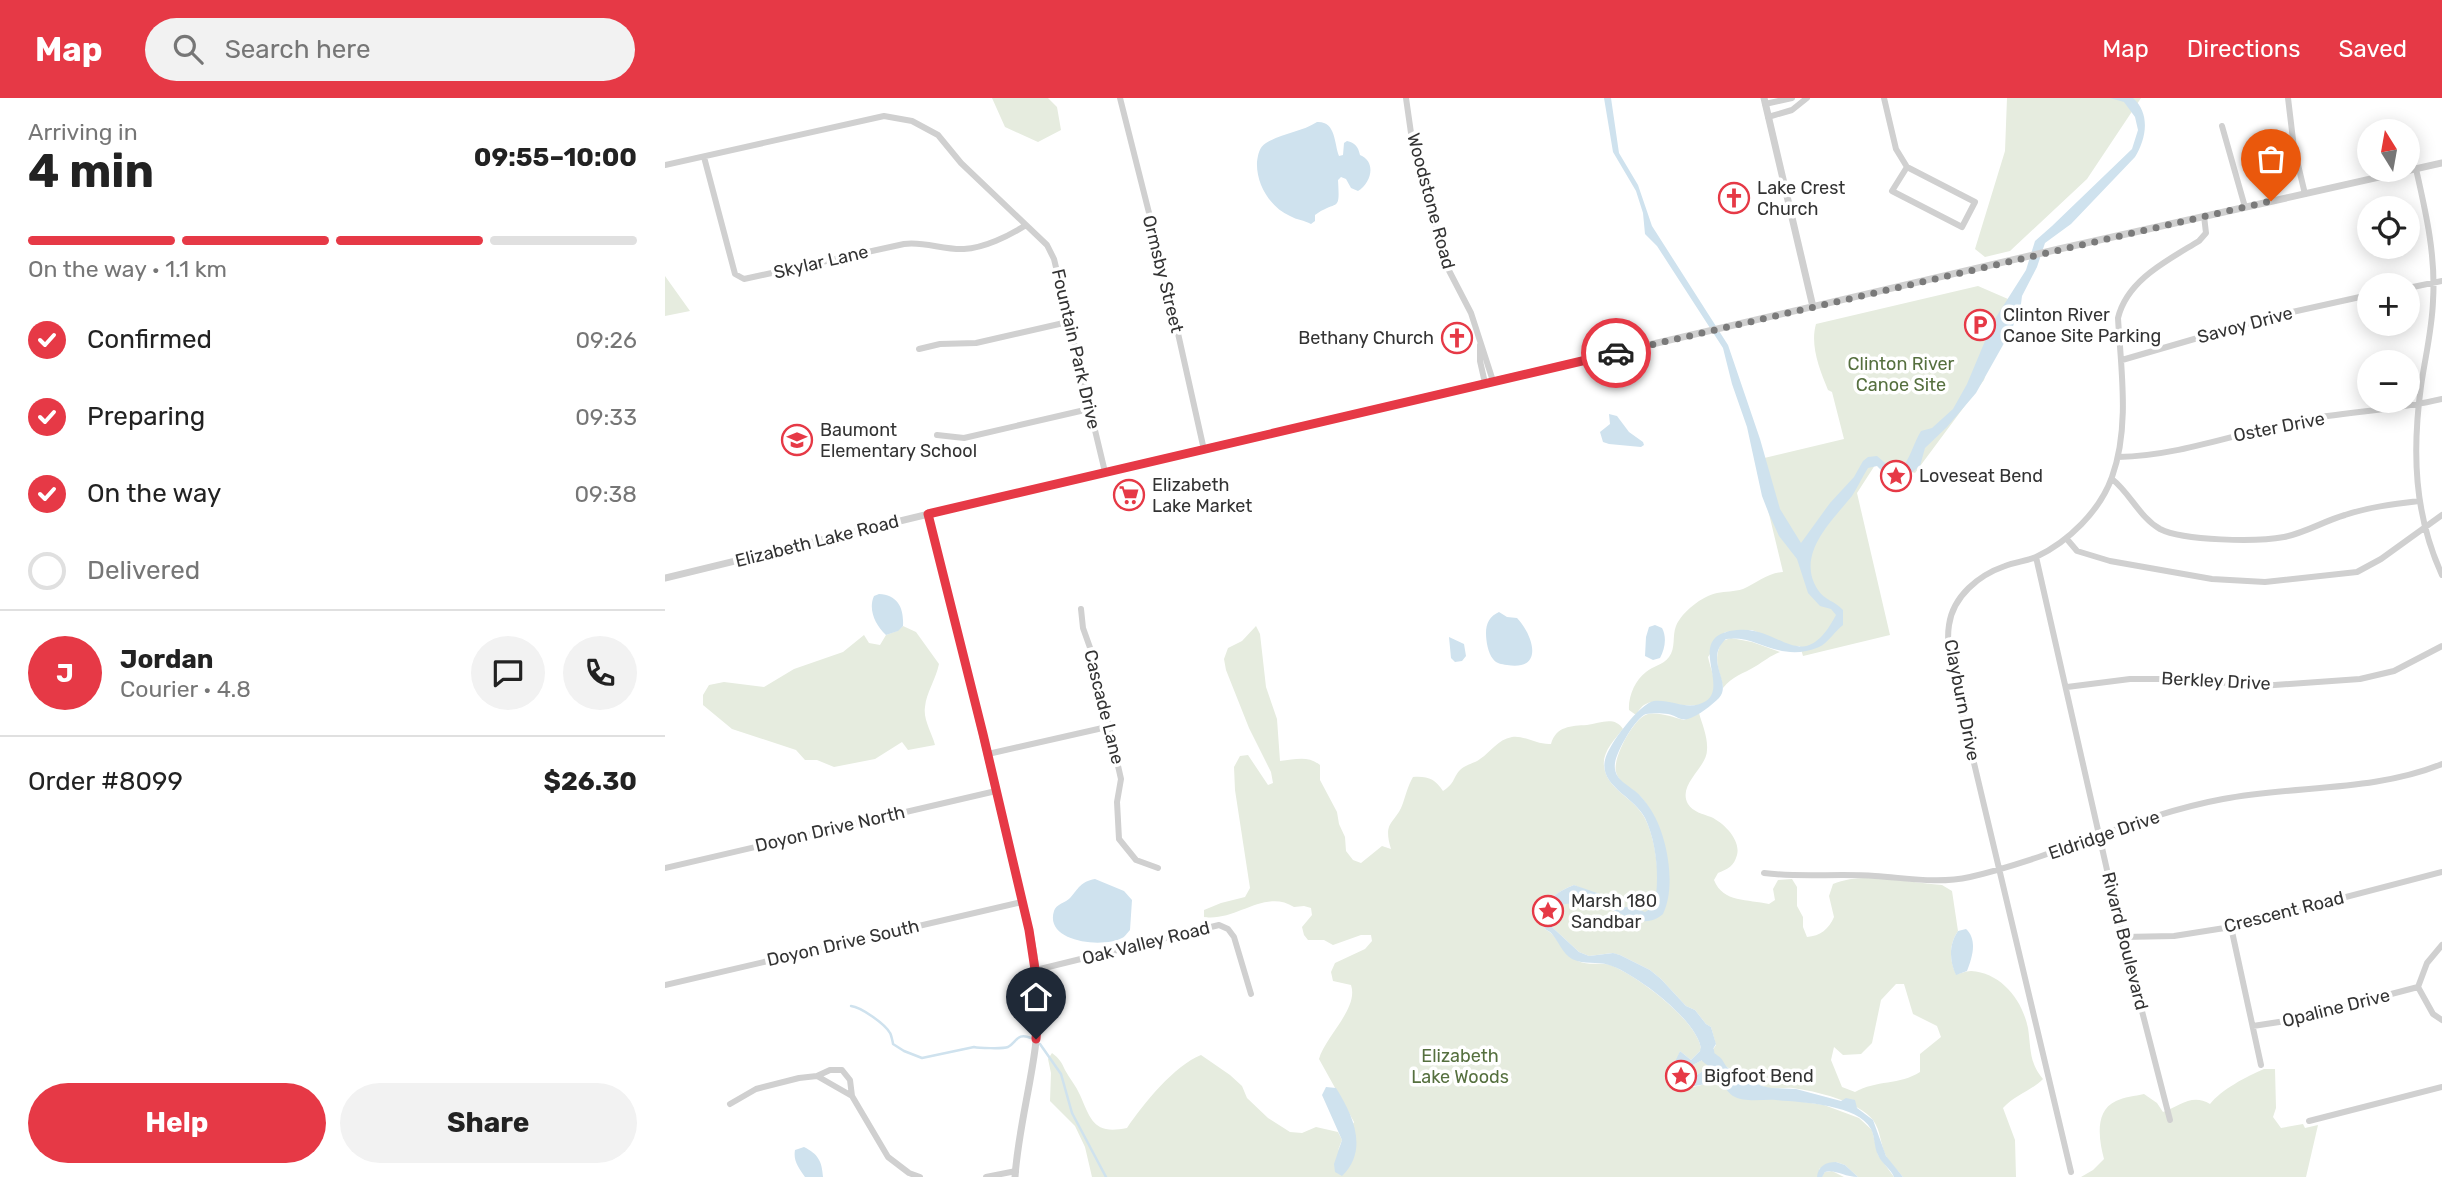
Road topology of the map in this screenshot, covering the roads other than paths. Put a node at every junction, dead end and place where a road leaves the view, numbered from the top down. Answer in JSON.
{"nodes":[{"id":1,"x":1119,"y":98,"type":"edge"},
{"id":2,"x":1406,"y":98,"type":"edge"},
{"id":3,"x":1793,"y":98,"type":"edge"},
{"id":4,"x":1807,"y":98,"type":"edge"},
{"id":5,"x":1884,"y":98,"type":"edge"},
{"id":6,"x":2288,"y":98,"type":"edge"},
{"id":7,"x":1765,"y":101,"type":"edge"},
{"id":8,"x":1768,"y":117,"type":"junction"},
{"id":9,"x":2222,"y":126,"type":"dead end"},
{"id":10,"x":704,"y":157,"type":"junction"},
{"id":11,"x":2442,"y":163,"type":"edge"},
{"id":12,"x":665,"y":165,"type":"edge"},
{"id":13,"x":1907,"y":166,"type":"junction"},
{"id":14,"x":2420,"y":168,"type":"edge"},
{"id":15,"x":2358,"y":182,"type":"edge"},
{"id":16,"x":2419,"y":182,"type":"edge"},
{"id":17,"x":2305,"y":194,"type":"junction"},
{"id":18,"x":2245,"y":207,"type":"junction"},
{"id":19,"x":2204,"y":216,"type":"junction"},
{"id":20,"x":1026,"y":225,"type":"junction"},
{"id":21,"x":2442,"y":281,"type":"edge"},
{"id":22,"x":2433,"y":283,"type":"junction"},
{"id":23,"x":2420,"y":286,"type":"edge"},
{"id":24,"x":2357,"y":298,"type":"edge"},
{"id":25,"x":1813,"y":307,"type":"junction"},
{"id":26,"x":1069,"y":322,"type":"junction"},
{"id":27,"x":919,"y":349,"type":"dead end"},
{"id":28,"x":2122,"y":360,"type":"junction"},
{"id":29,"x":1489,"y":382,"type":"junction"},
{"id":30,"x":2420,"y":398,"type":"edge"},
{"id":31,"x":2442,"y":399,"type":"edge"},
{"id":32,"x":2420,"y":405,"type":"edge"},
{"id":33,"x":1089,"y":409,"type":"junction"},
{"id":34,"x":2357,"y":413,"type":"edge"},
{"id":35,"x":2418,"y":413,"type":"edge"},
{"id":36,"x":937,"y":436,"type":"dead end"},
{"id":37,"x":1204,"y":450,"type":"junction"},
{"id":38,"x":2118,"y":457,"type":"junction"},
{"id":39,"x":1105,"y":472,"type":"junction"},
{"id":40,"x":2112,"y":478,"type":"junction"},
{"id":41,"x":2419,"y":501,"type":"junction"},
{"id":42,"x":928,"y":514,"type":"junction"},
{"id":43,"x":2442,"y":516,"type":"edge"},
{"id":44,"x":2424,"y":527,"type":"junction"},
{"id":45,"x":2066,"y":538,"type":"junction"},
{"id":46,"x":2036,"y":557,"type":"junction"},
{"id":47,"x":2442,"y":575,"type":"edge"},
{"id":48,"x":665,"y":578,"type":"edge"},
{"id":49,"x":1081,"y":609,"type":"dead end"},
{"id":50,"x":2442,"y":646,"type":"edge"},
{"id":51,"x":2067,"y":687,"type":"junction"},
{"id":52,"x":1107,"y":727,"type":"junction"},
{"id":53,"x":988,"y":754,"type":"junction"},
{"id":54,"x":2442,"y":764,"type":"edge"},
{"id":55,"x":996,"y":790,"type":"junction"},
{"id":56,"x":2100,"y":836,"type":"junction"},
{"id":57,"x":665,"y":868,"type":"edge"},
{"id":58,"x":1158,"y":868,"type":"dead end"},
{"id":59,"x":2000,"y":869,"type":"junction"},
{"id":60,"x":2442,"y":872,"type":"edge"},
{"id":61,"x":1764,"y":873,"type":"dead end"},
{"id":62,"x":1022,"y":902,"type":"junction"},
{"id":63,"x":2231,"y":927,"type":"junction"},
{"id":64,"x":2123,"y":937,"type":"junction"},
{"id":65,"x":2442,"y":945,"type":"edge"},
{"id":66,"x":1036,"y":970,"type":"junction"},
{"id":67,"x":665,"y":985,"type":"edge"},
{"id":68,"x":2418,"y":987,"type":"junction"},
{"id":69,"x":1251,"y":994,"type":"dead end"},
{"id":70,"x":2442,"y":1020,"type":"edge"},
{"id":71,"x":2253,"y":1027,"type":"junction"},
{"id":72,"x":2261,"y":1065,"type":"dead end"},
{"id":73,"x":817,"y":1076,"type":"junction"},
{"id":74,"x":2442,"y":1087,"type":"edge"},
{"id":75,"x":852,"y":1096,"type":"junction"},
{"id":76,"x":730,"y":1104,"type":"dead end"},
{"id":77,"x":2170,"y":1120,"type":"dead end"},
{"id":78,"x":2309,"y":1121,"type":"dead end"},
{"id":79,"x":2071,"y":1172,"type":"dead end"},
{"id":80,"x":1016,"y":1174,"type":"edge"},
{"id":81,"x":919,"y":1177,"type":"edge"},
{"id":82,"x":986,"y":1177,"type":"edge"}],
"edges":[{"from":1,"to":37,"type":"street","name":"Ormsby Street"},
{"from":2,"to":29,"type":"street","name":"Woodstone Road"},
{"from":3,"to":7,"type":"street"},
{"from":4,"to":8,"type":"street"},
{"from":5,"to":13,"type":"street"},
{"from":6,"to":17,"type":"street"},
{"from":7,"to":8,"type":"street"},
{"from":8,"to":25,"type":"street"},
{"from":9,"to":18,"type":"street"},
{"from":10,"to":12,"type":"street","name":"Fountain Park Drive"},
{"from":10,"to":20,"type":"street","name":"Fountain Park Drive"},
{"from":10,"to":20,"type":"street","name":"Skylar Lane"},
{"from":11,"to":14,"type":"street","name":"Elizabeth Lake Road"},
{"from":13,"to":13,"type":"street"},
{"from":15,"to":17,"type":"street","name":"Elizabeth Lake Road"},
{"from":16,"to":22,"type":"street"},
{"from":17,"to":18,"type":"street","name":"Elizabeth Lake Road"},
{"from":18,"to":19,"type":"street","name":"Elizabeth Lake Road"},
{"from":19,"to":25,"type":"street","name":"Elizabeth Lake Road"},
{"from":19,"to":28,"type":"street","name":"Clayburn Drive"},
{"from":20,"to":26,"type":"street","name":"Fountain Park Drive"},
{"from":21,"to":22,"type":"street"},
{"from":22,"to":23,"type":"street"},
{"from":22,"to":30,"type":"street"},
{"from":24,"to":28,"type":"street","name":"Savoy Drive"},
{"from":25,"to":29,"type":"street","name":"Elizabeth Lake Road"},
{"from":26,"to":27,"type":"street"},
{"from":26,"to":33,"type":"street","name":"Fountain Park Drive"},
{"from":28,"to":38,"type":"street","name":"Clayburn Drive"},
{"from":29,"to":37,"type":"street","name":"Elizabeth Lake Road"},
{"from":31,"to":32,"type":"street","name":"Oster Drive"},
{"from":33,"to":36,"type":"street"},
{"from":33,"to":39,"type":"street","name":"Fountain Park Drive"},
{"from":34,"to":38,"type":"street","name":"Oster Drive"},
{"from":35,"to":41,"type":"street"},
{"from":37,"to":39,"type":"street","name":"Elizabeth Lake Road"},
{"from":38,"to":40,"type":"street","name":"Clayburn Drive"},
{"from":39,"to":42,"type":"street","name":"Elizabeth Lake Road"},
{"from":40,"to":41,"type":"street"},
{"from":40,"to":45,"type":"street","name":"Clayburn Drive"},
{"from":41,"to":44,"type":"street"},
{"from":42,"to":48,"type":"street","name":"Elizabeth Lake Road"},
{"from":42,"to":53,"type":"street"},
{"from":43,"to":44,"type":"street"},
{"from":44,"to":45,"type":"street"},
{"from":44,"to":47,"type":"street"},
{"from":45,"to":46,"type":"street","name":"Clayburn Drive"},
{"from":46,"to":51,"type":"street","name":"Rivard Boulevard"},
{"from":46,"to":59,"type":"street","name":"Clayburn Drive"},
{"from":49,"to":52,"type":"street","name":"Cascade Lane"},
{"from":50,"to":51,"type":"street","name":"Berkley Drive"},
{"from":51,"to":56,"type":"street","name":"Rivard Boulevard"},
{"from":52,"to":53,"type":"street"},
{"from":52,"to":58,"type":"street","name":"Cascade Lane"},
{"from":53,"to":55,"type":"street"},
{"from":54,"to":56,"type":"street","name":"Eldridge Drive"},
{"from":55,"to":57,"type":"street","name":"Doyon Drive North"},
{"from":55,"to":62,"type":"street"},
{"from":56,"to":59,"type":"street","name":"Eldridge Drive"},
{"from":56,"to":64,"type":"street","name":"Rivard Boulevard"},
{"from":59,"to":61,"type":"street","name":"Eldridge Drive"},
{"from":59,"to":79,"type":"street","name":"Clayburn Drive"},
{"from":60,"to":63,"type":"street","name":"Crescent Road"},
{"from":62,"to":66,"type":"street"},
{"from":62,"to":67,"type":"street","name":"Doyon Drive South"},
{"from":63,"to":64,"type":"street","name":"Crescent Road"},
{"from":63,"to":71,"type":"street"},
{"from":64,"to":77,"type":"street","name":"Rivard Boulevard"},
{"from":65,"to":68,"type":"street"},
{"from":66,"to":69,"type":"street","name":"Oak Valley Road"},
{"from":66,"to":80,"type":"street"},
{"from":68,"to":70,"type":"street"},
{"from":68,"to":71,"type":"street","name":"Opaline Drive"},
{"from":71,"to":72,"type":"street"},
{"from":73,"to":75,"type":"street"},
{"from":73,"to":75,"type":"street"},
{"from":73,"to":76,"type":"street"},
{"from":74,"to":78,"type":"street"},
{"from":75,"to":81,"type":"street"},
{"from":80,"to":82,"type":"street"}]}
